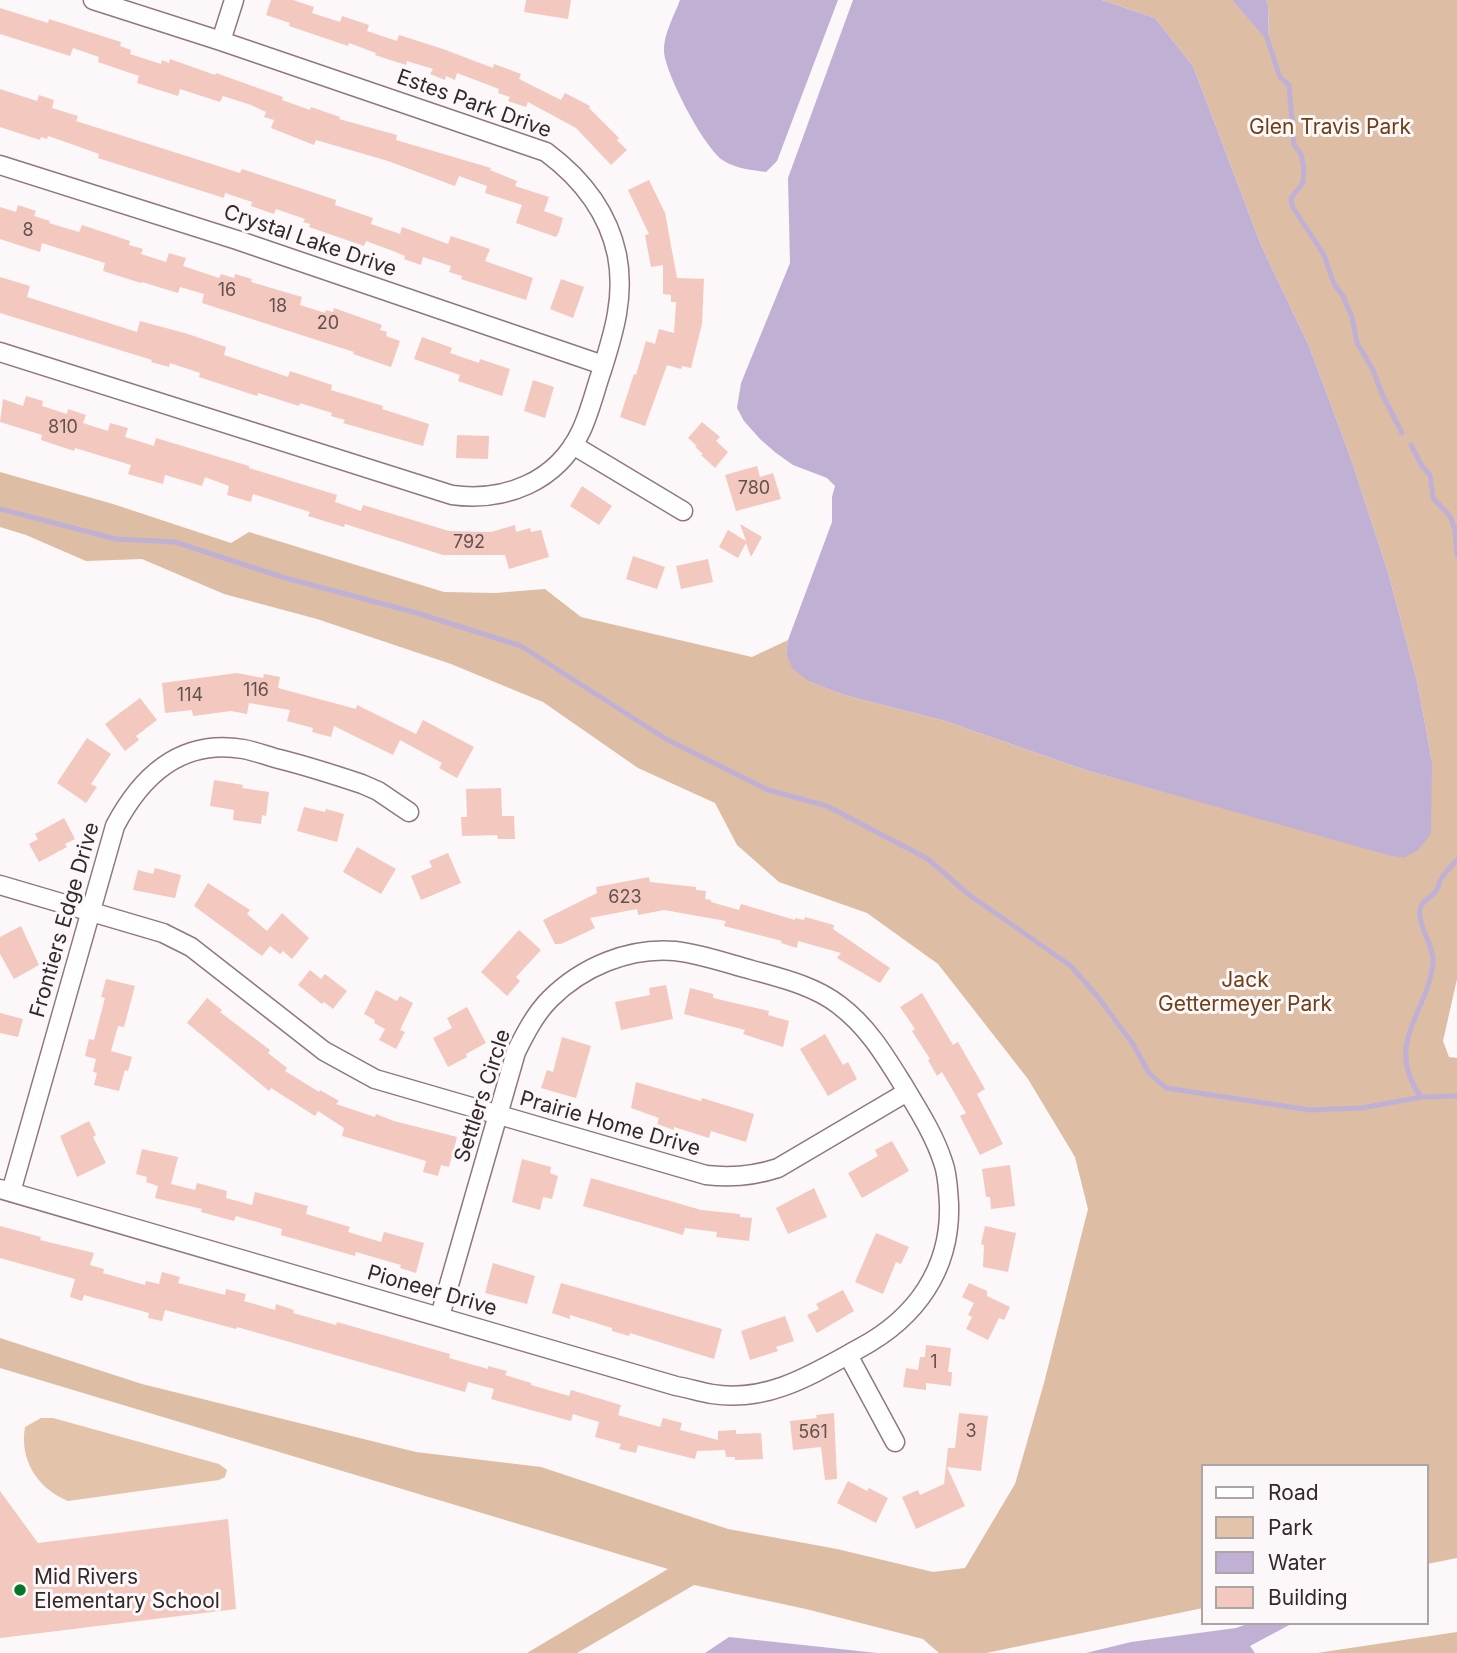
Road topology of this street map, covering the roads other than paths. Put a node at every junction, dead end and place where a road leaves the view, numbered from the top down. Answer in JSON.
{"nodes":[{"id":1,"x":93,"y":0,"type":"edge"},
{"id":2,"x":234,"y":0,"type":"edge"},
{"id":3,"x":221,"y":41,"type":"junction"},
{"id":4,"x":0,"y":165,"type":"edge"},
{"id":5,"x":0,"y":352,"type":"edge"},
{"id":6,"x":603,"y":365,"type":"junction"},
{"id":7,"x":573,"y":445,"type":"junction"},
{"id":8,"x":683,"y":511,"type":"dead end"},
{"id":9,"x":409,"y":812,"type":"dead end"},
{"id":10,"x":0,"y":885,"type":"edge"},
{"id":11,"x":90,"y":911,"type":"junction"},
{"id":12,"x":907,"y":1092,"type":"junction"},
{"id":13,"x":499,"y":1115,"type":"junction"},
{"id":14,"x":5,"y":1191,"type":"edge"},
{"id":15,"x":440,"y":1317,"type":"junction"},
{"id":16,"x":848,"y":1355,"type":"junction"},
{"id":17,"x":895,"y":1442,"type":"dead end"}],
"edges":[{"from":1,"to":3,"type":"street","name":"Estes Park Drive"},
{"from":2,"to":3,"type":"street"},
{"from":3,"to":6,"type":"street","name":"Estes Park Drive"},
{"from":4,"to":6,"type":"street","name":"Crystal Lake Drive"},
{"from":5,"to":7,"type":"street","name":"Estes Park Drive"},
{"from":6,"to":7,"type":"street","name":"Estes Park Drive"},
{"from":7,"to":8,"type":"street"},
{"from":9,"to":11,"type":"street","name":"Frontiers Edge Drive"},
{"from":10,"to":11,"type":"street","name":"Prairie Home Drive"},
{"from":11,"to":13,"type":"street","name":"Prairie Home Drive"},
{"from":11,"to":14,"type":"street","name":"Frontiers Edge Drive"},
{"from":12,"to":13,"type":"street","name":"Prairie Home Drive"},
{"from":12,"to":13,"type":"street","name":"Settlers Circle"},
{"from":12,"to":16,"type":"street","name":"Settlers Circle"},
{"from":13,"to":15,"type":"street","name":"Settlers Circle"},
{"from":14,"to":15,"type":"street","name":"Pioneer Drive"},
{"from":15,"to":16,"type":"street","name":"Pioneer Drive"},
{"from":16,"to":17,"type":"street"}]}
